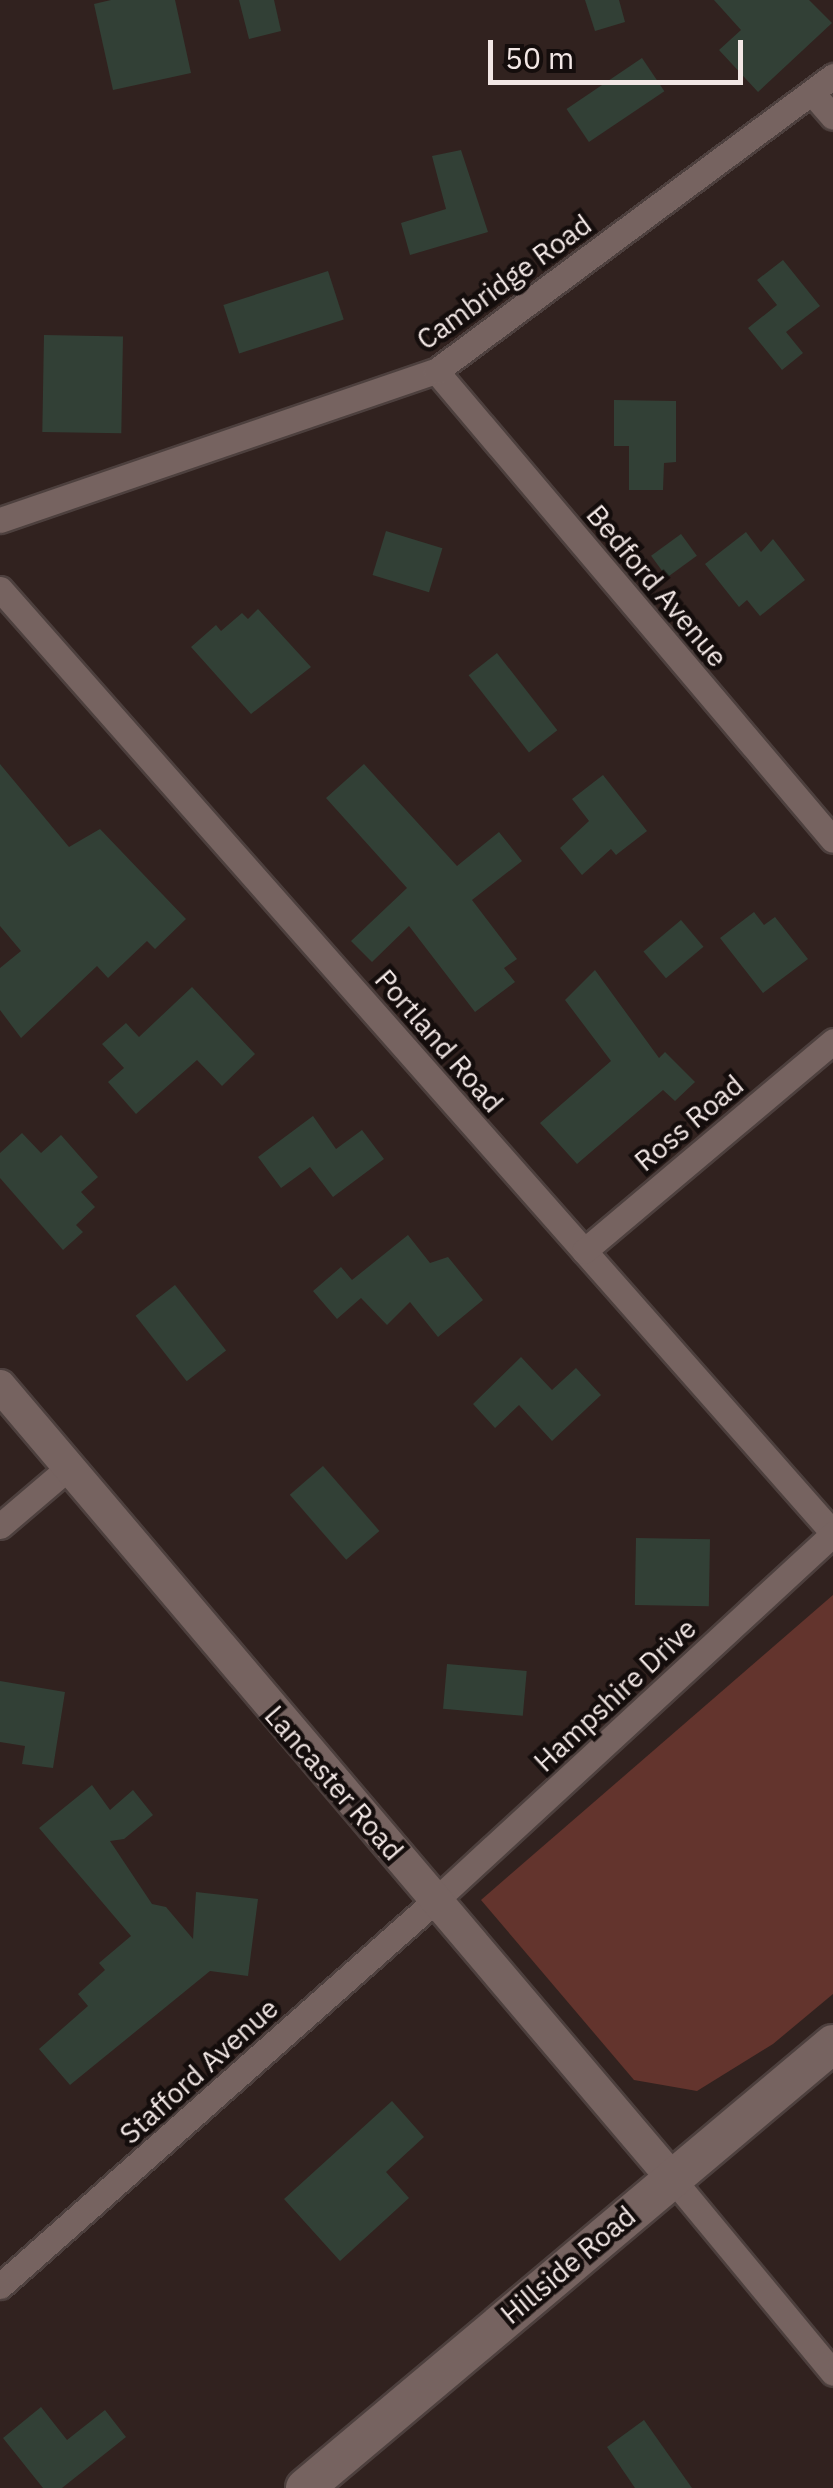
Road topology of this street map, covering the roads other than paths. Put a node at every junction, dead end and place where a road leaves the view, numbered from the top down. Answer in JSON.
{"nodes":[{"id":1,"x":833,"y":76,"type":"edge"},
{"id":2,"x":813,"y":94,"type":"junction"},
{"id":3,"x":833,"y":117,"type":"edge"},
{"id":4,"x":436,"y":371,"type":"junction"},
{"id":5,"x":0,"y":520,"type":"edge"},
{"id":6,"x":0,"y":589,"type":"edge"},
{"id":7,"x":833,"y":840,"type":"edge"},
{"id":8,"x":833,"y":1041,"type":"edge"},
{"id":9,"x":584,"y":1251,"type":"junction"},
{"id":10,"x":0,"y":1386,"type":"edge"},
{"id":11,"x":69,"y":1467,"type":"junction"},
{"id":12,"x":0,"y":1526,"type":"edge"},
{"id":13,"x":833,"y":1534,"type":"edge"},
{"id":14,"x":437,"y":1900,"type":"junction"},
{"id":15,"x":833,"y":2044,"type":"edge"},
{"id":16,"x":671,"y":2177,"type":"junction"},
{"id":17,"x":0,"y":2286,"type":"edge"},
{"id":18,"x":833,"y":2373,"type":"edge"},
{"id":19,"x":305,"y":2488,"type":"edge"}],
"edges":[{"from":1,"to":2,"type":"street","name":"Cambridge Road"},
{"from":2,"to":3,"type":"street"},
{"from":2,"to":4,"type":"street","name":"Cambridge Road"},
{"from":4,"to":5,"type":"street","name":"Cambridge Road"},
{"from":4,"to":7,"type":"street","name":"Bedford Avenue"},
{"from":6,"to":9,"type":"street","name":"Portland Road"},
{"from":8,"to":9,"type":"street","name":"Ross Road"},
{"from":9,"to":13,"type":"street","name":"Portland Road"},
{"from":10,"to":11,"type":"street","name":"Lancaster Road"},
{"from":11,"to":12,"type":"street"},
{"from":11,"to":14,"type":"street","name":"Lancaster Road"},
{"from":13,"to":14,"type":"street","name":"Hampshire Drive"},
{"from":14,"to":16,"type":"street","name":"Lancaster Road"},
{"from":14,"to":17,"type":"street","name":"Stafford Avenue"},
{"from":15,"to":16,"type":"main road","name":"Hillside Road"},
{"from":16,"to":18,"type":"street"},
{"from":16,"to":19,"type":"main road","name":"Hillside Road"}]}
